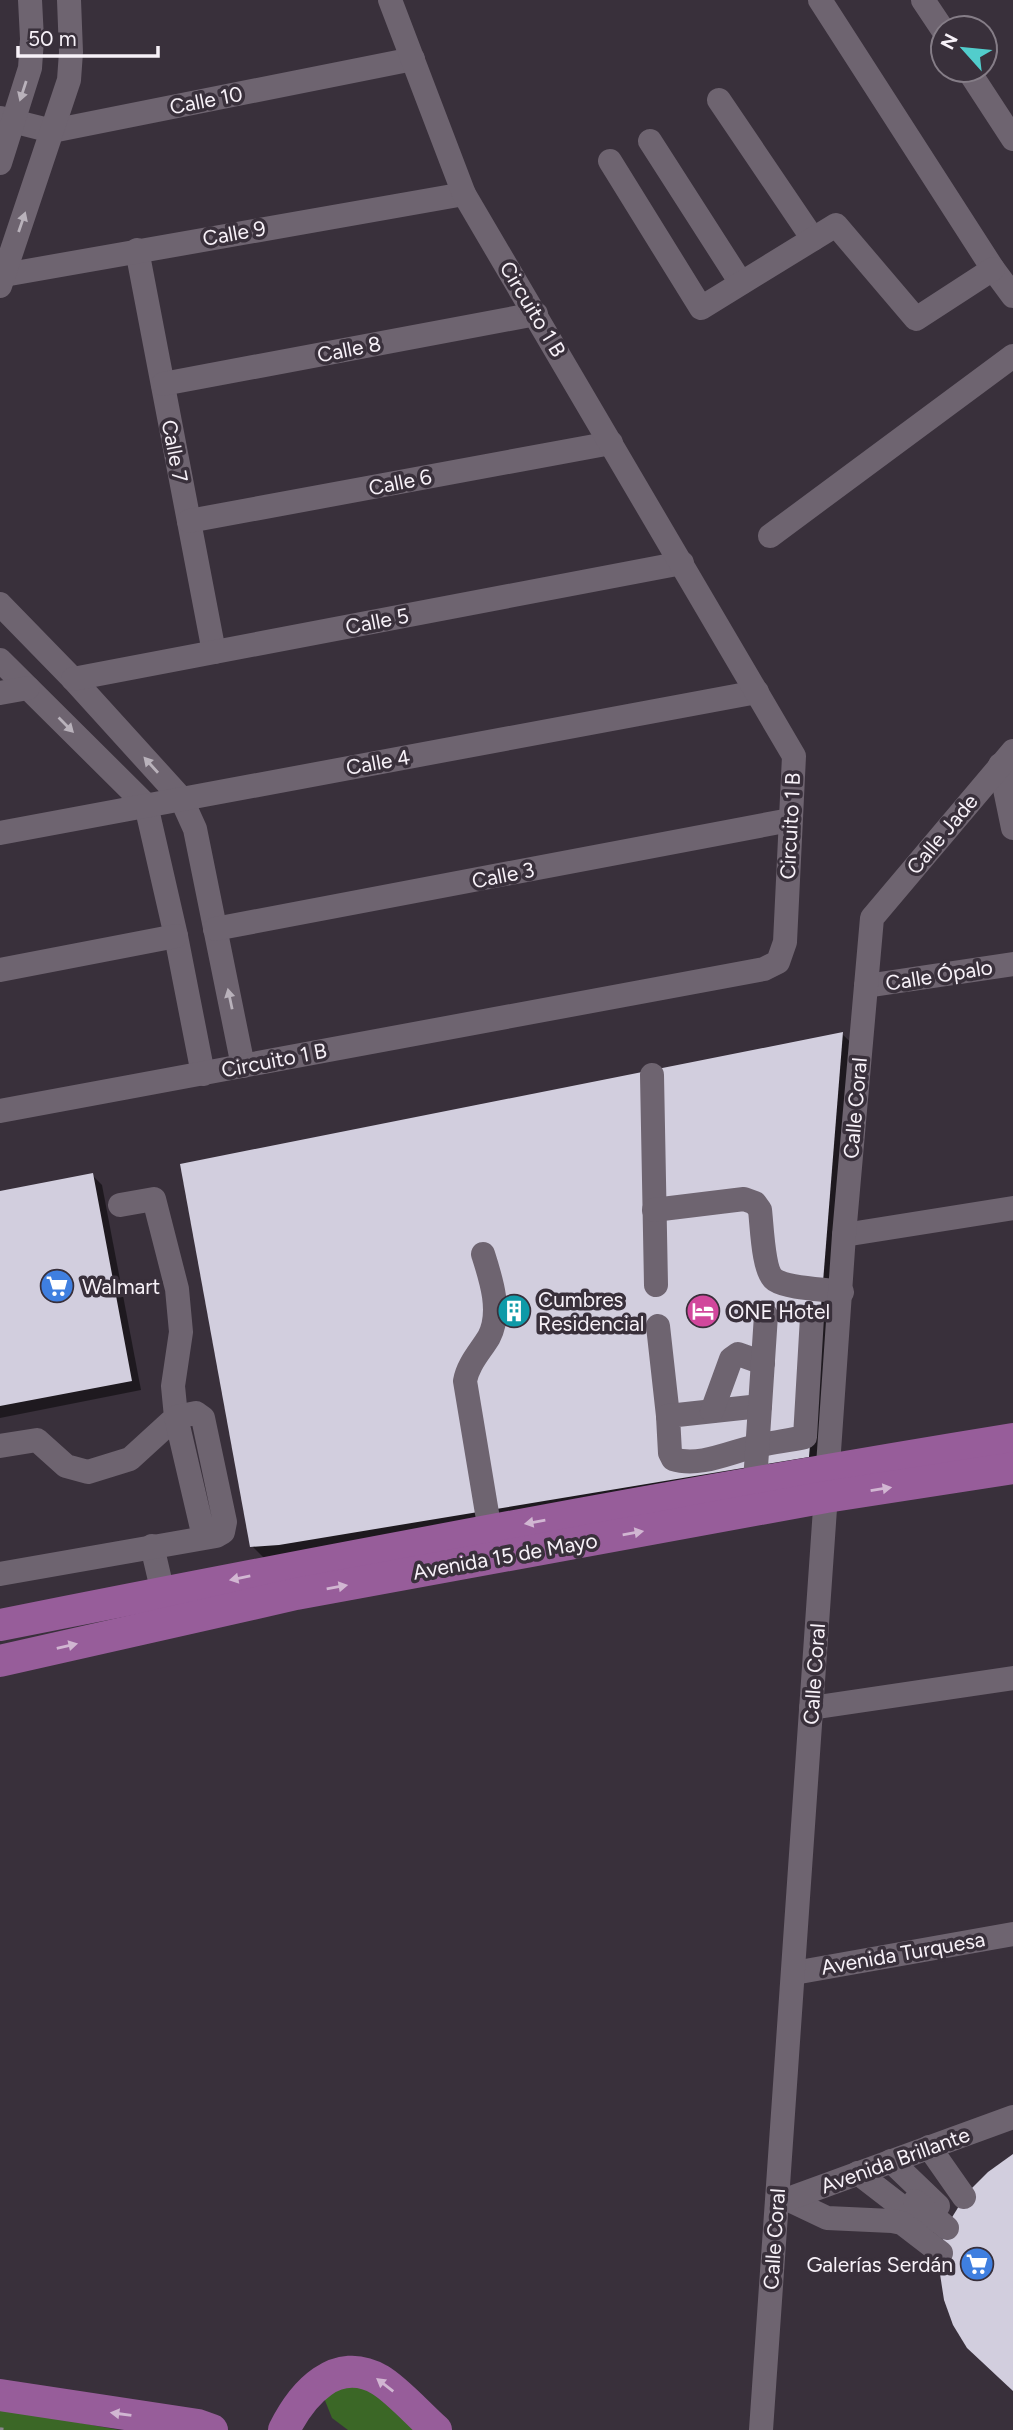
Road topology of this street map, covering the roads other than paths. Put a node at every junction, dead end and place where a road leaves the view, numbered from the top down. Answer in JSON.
{"nodes":[{"id":1,"x":30,"y":0,"type":"edge"},
{"id":2,"x":69,"y":0,"type":"edge"},
{"id":3,"x":390,"y":0,"type":"edge"},
{"id":4,"x":820,"y":0,"type":"edge"},
{"id":5,"x":413,"y":59,"type":"junction"},
{"id":6,"x":977,"y":84,"type":"edge"},
{"id":7,"x":719,"y":100,"type":"dead end"},
{"id":8,"x":6,"y":120,"type":"edge"},
{"id":9,"x":52,"y":131,"type":"junction"},
{"id":10,"x":1013,"y":139,"type":"edge"},
{"id":11,"x":650,"y":141,"type":"dead end"},
{"id":12,"x":610,"y":161,"type":"dead end"},
{"id":13,"x":0,"y":163,"type":"edge"},
{"id":14,"x":464,"y":194,"type":"junction"},
{"id":15,"x":813,"y":239,"type":"junction"},
{"id":16,"x":137,"y":250,"type":"junction"},
{"id":17,"x":993,"y":269,"type":"junction"},
{"id":18,"x":2,"y":281,"type":"edge"},
{"id":19,"x":741,"y":283,"type":"junction"},
{"id":20,"x":1013,"y":296,"type":"edge"},
{"id":21,"x":536,"y":314,"type":"junction"},
{"id":22,"x":1013,"y":356,"type":"edge"},
{"id":23,"x":163,"y":384,"type":"junction"},
{"id":24,"x":611,"y":443,"type":"junction"},
{"id":25,"x":189,"y":521,"type":"junction"},
{"id":26,"x":770,"y":536,"type":"dead end"},
{"id":27,"x":682,"y":564,"type":"junction"},
{"id":28,"x":0,"y":604,"type":"edge"},
{"id":29,"x":214,"y":652,"type":"junction"},
{"id":30,"x":0,"y":660,"type":"edge"},
{"id":31,"x":73,"y":679,"type":"junction"},
{"id":32,"x":28,"y":688,"type":"junction"},
{"id":33,"x":757,"y":692,"type":"junction"},
{"id":34,"x":0,"y":693,"type":"edge"},
{"id":35,"x":1007,"y":770,"type":"edge"},
{"id":36,"x":181,"y":798,"type":"junction"},
{"id":37,"x":146,"y":805,"type":"junction"},
{"id":38,"x":790,"y":820,"type":"junction"},
{"id":39,"x":1013,"y":828,"type":"edge"},
{"id":40,"x":0,"y":833,"type":"edge"},
{"id":41,"x":872,"y":918,"type":"joint"},
{"id":42,"x":215,"y":929,"type":"junction"},
{"id":43,"x":176,"y":936,"type":"junction"},
{"id":44,"x":1013,"y":964,"type":"edge"},
{"id":45,"x":0,"y":970,"type":"edge"},
{"id":46,"x":866,"y":986,"type":"junction"},
{"id":47,"x":243,"y":1066,"type":"junction"},
{"id":48,"x":204,"y":1074,"type":"junction"},
{"id":49,"x":652,"y":1075,"type":"dead end"},
{"id":50,"x":0,"y":1111,"type":"edge"},
{"id":51,"x":120,"y":1205,"type":"dead end"},
{"id":52,"x":1013,"y":1208,"type":"edge"},
{"id":53,"x":654,"y":1210,"type":"junction"},
{"id":54,"x":844,"y":1235,"type":"junction"},
{"id":55,"x":483,"y":1254,"type":"dead end"},
{"id":56,"x":656,"y":1285,"type":"dead end"},
{"id":57,"x":842,"y":1292,"type":"junction"},
{"id":58,"x":766,"y":1315,"type":"dead end"},
{"id":59,"x":812,"y":1317,"type":"dead end"},
{"id":60,"x":658,"y":1326,"type":"dead end"},
{"id":61,"x":763,"y":1363,"type":"junction"},
{"id":62,"x":760,"y":1406,"type":"junction"},
{"id":63,"x":712,"y":1411,"type":"junction"},
{"id":64,"x":668,"y":1416,"type":"junction"},
{"id":65,"x":176,"y":1417,"type":"junction"},
{"id":66,"x":1013,"y":1439,"type":"edge"},
{"id":67,"x":759,"y":1445,"type":"junction"},
{"id":68,"x":0,"y":1446,"type":"edge"},
{"id":69,"x":709,"y":1459,"type":"junction"},
{"id":70,"x":1013,"y":1468,"type":"edge"},
{"id":71,"x":755,"y":1482,"type":"junction"},
{"id":72,"x":827,"y":1483,"type":"junction"},
{"id":73,"x":713,"y":1490,"type":"junction"},
{"id":74,"x":490,"y":1531,"type":"junction"},
{"id":75,"x":152,"y":1546,"type":"junction"},
{"id":76,"x":0,"y":1574,"type":"edge"},
{"id":77,"x":292,"y":1581,"type":"junction"},
{"id":78,"x":163,"y":1593,"type":"junction"},
{"id":79,"x":0,"y":1625,"type":"edge"},
{"id":80,"x":0,"y":1661,"type":"edge"},
{"id":81,"x":1013,"y":1678,"type":"edge"},
{"id":82,"x":811,"y":1708,"type":"junction"},
{"id":83,"x":1013,"y":1934,"type":"edge"},
{"id":84,"x":794,"y":1973,"type":"junction"},
{"id":85,"x":1013,"y":2117,"type":"edge"},
{"id":86,"x":892,"y":2161,"type":"junction"},
{"id":87,"x":782,"y":2201,"type":"junction"},
{"id":88,"x":950,"y":2224,"type":"junction"},
{"id":89,"x":0,"y":2395,"type":"edge"},
{"id":90,"x":193,"y":2428,"type":"edge"},
{"id":91,"x":284,"y":2430,"type":"edge"},
{"id":92,"x":436,"y":2430,"type":"edge"},
{"id":93,"x":761,"y":2430,"type":"edge"}],
"edges":[{"from":1,"to":8,"type":"street","one_way":true},
{"from":2,"to":9,"type":"street"},
{"from":3,"to":5,"type":"street","name":"Circuito 1 B"},
{"from":4,"to":17,"type":"street"},
{"from":5,"to":9,"type":"street","name":"Calle 10"},
{"from":5,"to":14,"type":"street","name":"Circuito 1 B"},
{"from":6,"to":10,"type":"street"},
{"from":7,"to":15,"type":"street"},
{"from":8,"to":9,"type":"street","name":"Calle 10"},
{"from":8,"to":13,"type":"street"},
{"from":18,"to":9,"type":"street","one_way":true},
{"from":11,"to":19,"type":"street"},
{"from":12,"to":19,"type":"street"},
{"from":14,"to":16,"type":"street","name":"Calle 9"},
{"from":14,"to":21,"type":"street","name":"Circuito 1 B"},
{"from":15,"to":17,"type":"street"},
{"from":15,"to":19,"type":"street"},
{"from":16,"to":18,"type":"street","name":"Calle 9"},
{"from":16,"to":23,"type":"street","name":"Calle 7"},
{"from":17,"to":20,"type":"street"},
{"from":21,"to":23,"type":"street","name":"Calle 8"},
{"from":21,"to":24,"type":"street","name":"Circuito 1 B"},
{"from":22,"to":26,"type":"street"},
{"from":23,"to":25,"type":"street","name":"Calle 7"},
{"from":24,"to":25,"type":"street","name":"Calle 6"},
{"from":24,"to":27,"type":"street","name":"Circuito 1 B"},
{"from":25,"to":29,"type":"street","name":"Calle 7"},
{"from":27,"to":29,"type":"street","name":"Calle 5"},
{"from":27,"to":33,"type":"street","name":"Circuito 1 B"},
{"from":28,"to":31,"type":"street"},
{"from":29,"to":31,"type":"street","name":"Calle 5"},
{"from":30,"to":32,"type":"street"},
{"from":36,"to":31,"type":"street","one_way":true},
{"from":32,"to":34,"type":"street"},
{"from":32,"to":37,"type":"street","one_way":true},
{"from":33,"to":36,"type":"street","name":"Calle 4"},
{"from":33,"to":38,"type":"street","name":"Circuito 1 B"},
{"from":35,"to":39,"type":"street"},
{"from":35,"to":41,"type":"street","name":"Calle Jade"},
{"from":36,"to":37,"type":"street","name":"Calle 4"},
{"from":36,"to":42,"type":"street"},
{"from":37,"to":40,"type":"street","name":"Calle 4"},
{"from":37,"to":43,"type":"street"},
{"from":38,"to":42,"type":"street","name":"Calle 3"},
{"from":38,"to":47,"type":"street","name":"Circuito 1 B"},
{"from":41,"to":46,"type":"street","name":"Calle Coral"},
{"from":47,"to":42,"type":"street","one_way":true},
{"from":43,"to":45,"type":"street"},
{"from":43,"to":48,"type":"street"},
{"from":44,"to":46,"type":"street","name":"Calle Ópalo"},
{"from":46,"to":54,"type":"street","name":"Calle Coral"},
{"from":47,"to":48,"type":"street","name":"Circuito 1 B"},
{"from":48,"to":50,"type":"street","name":"Circuito 1 B"},
{"from":49,"to":53,"type":"street"},
{"from":51,"to":65,"type":"street"},
{"from":52,"to":54,"type":"street"},
{"from":53,"to":56,"type":"street"},
{"from":53,"to":57,"type":"street"},
{"from":54,"to":57,"type":"street","name":"Calle Coral"},
{"from":55,"to":74,"type":"street"},
{"from":57,"to":72,"type":"street","name":"Calle Coral"},
{"from":58,"to":61,"type":"street"},
{"from":59,"to":67,"type":"street"},
{"from":60,"to":64,"type":"street"},
{"from":61,"to":62,"type":"street"},
{"from":61,"to":63,"type":"street"},
{"from":62,"to":63,"type":"street"},
{"from":62,"to":67,"type":"street"},
{"from":63,"to":64,"type":"street"},
{"from":64,"to":69,"type":"street"},
{"from":65,"to":68,"type":"street"},
{"from":65,"to":75,"type":"street"},
{"from":66,"to":72,"type":"main road","name":"Avenida 15 de Mayo"},
{"from":67,"to":69,"type":"street"},
{"from":67,"to":71,"type":"street"},
{"from":69,"to":73,"type":"street"},
{"from":72,"to":70,"type":"main road","name":"Avenida 15 de Mayo","one_way":true},
{"from":71,"to":72,"type":"main road","name":"Avenida 15 de Mayo"},
{"from":71,"to":73,"type":"main road","name":"Avenida 15 de Mayo"},
{"from":77,"to":72,"type":"main road","name":"Avenida 15 de Mayo","one_way":true},
{"from":72,"to":82,"type":"street","name":"Calle Coral"},
{"from":73,"to":74,"type":"main road","name":"Avenida 15 de Mayo","one_way":true},
{"from":74,"to":77,"type":"main road","name":"Avenida 15 de Mayo"},
{"from":75,"to":76,"type":"street"},
{"from":75,"to":78,"type":"street"},
{"from":77,"to":78,"type":"main road","name":"Avenida 15 de Mayo","one_way":true},
{"from":80,"to":77,"type":"main road","name":"Avenida 15 de Mayo","one_way":true},
{"from":78,"to":79,"type":"main road","name":"Avenida 15 de Mayo"},
{"from":81,"to":82,"type":"street"},
{"from":82,"to":84,"type":"street","name":"Calle Coral"},
{"from":83,"to":84,"type":"street","name":"Avenida Turquesa"},
{"from":84,"to":87,"type":"street","name":"Calle Coral"},
{"from":85,"to":86,"type":"street","name":"Avenida Brillante"},
{"from":86,"to":87,"type":"street","name":"Avenida Brillante"},
{"from":86,"to":88,"type":"street"},
{"from":86,"to":88,"type":"street"},
{"from":86,"to":88,"type":"street"},
{"from":87,"to":88,"type":"street"},
{"from":87,"to":93,"type":"street","name":"Calle Coral"},
{"from":90,"to":89,"type":"main road","one_way":true},
{"from":92,"to":91,"type":"main road","one_way":true}]}
